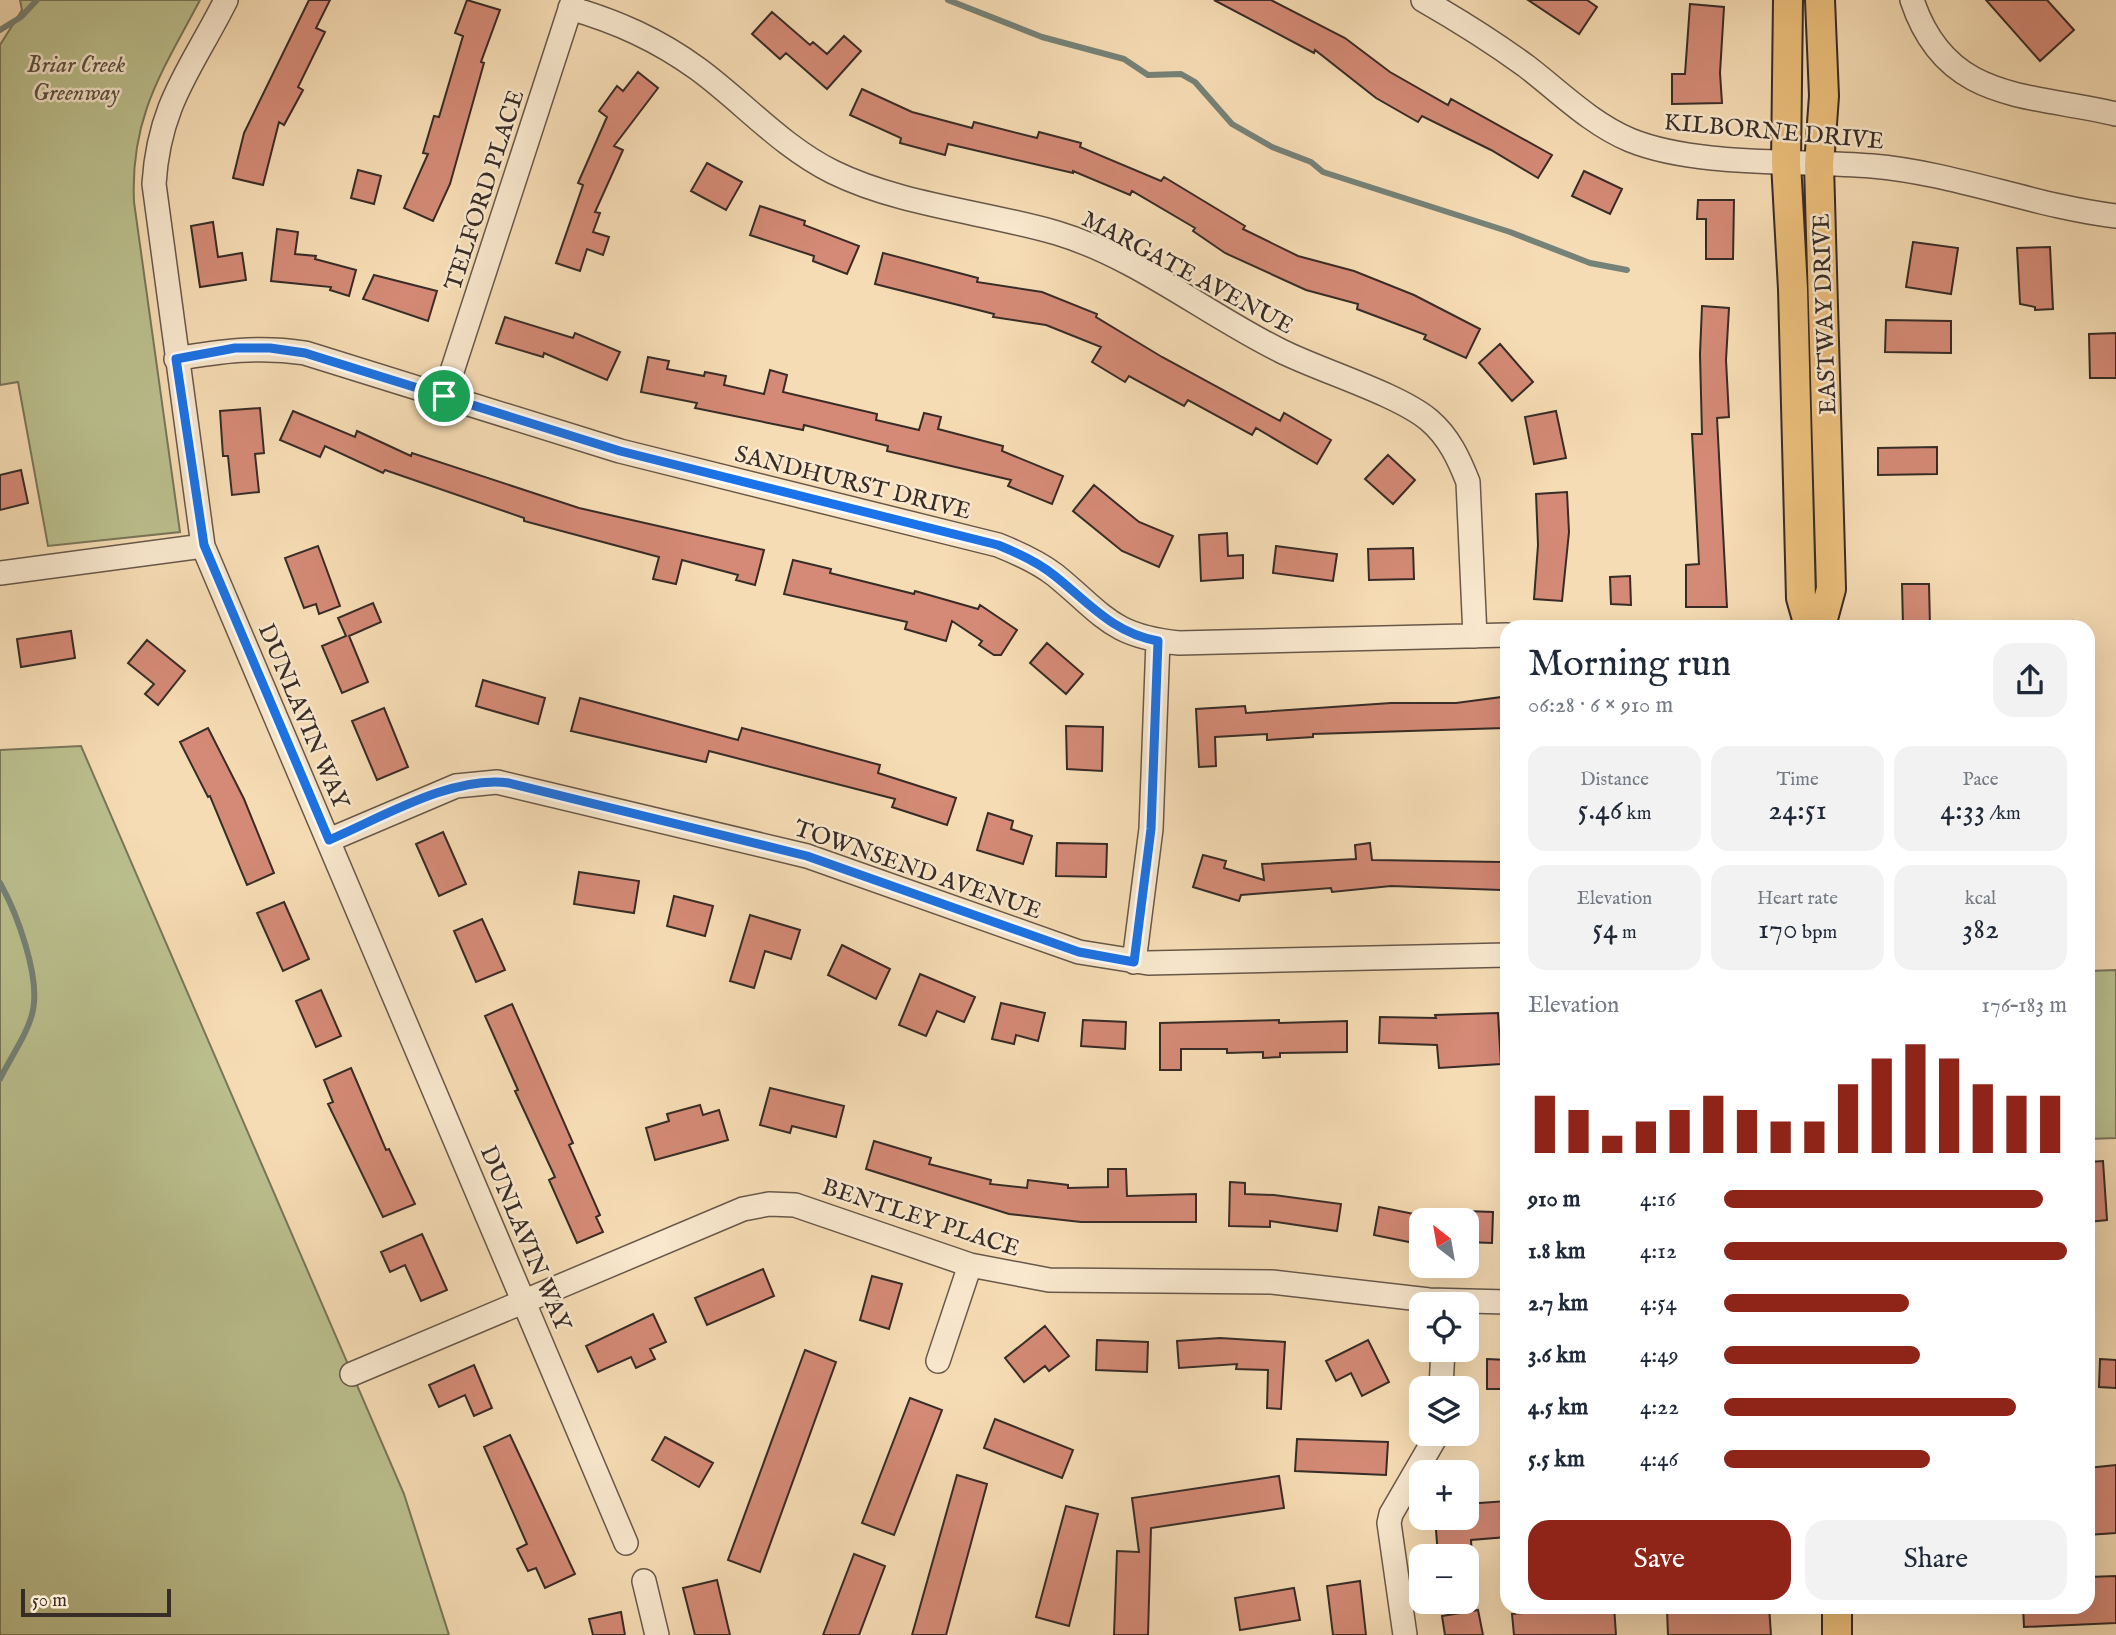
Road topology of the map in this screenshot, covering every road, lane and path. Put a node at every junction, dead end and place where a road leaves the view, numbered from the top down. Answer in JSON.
{"nodes":[{"id":1,"x":226,"y":0,"type":"edge"},
{"id":2,"x":1423,"y":0,"type":"edge"},
{"id":3,"x":1788,"y":0,"type":"edge"},
{"id":4,"x":1820,"y":0,"type":"edge"},
{"id":5,"x":1912,"y":0,"type":"edge"},
{"id":6,"x":572,"y":4,"type":"edge"},
{"id":7,"x":1454,"y":8,"type":"edge"},
{"id":8,"x":2116,"y":114,"type":"edge"},
{"id":9,"x":1786,"y":163,"type":"junction"},
{"id":10,"x":1819,"y":165,"type":"junction"},
{"id":11,"x":2116,"y":216,"type":"edge"},
{"id":12,"x":176,"y":359,"type":"junction"},
{"id":13,"x":444,"y":396,"type":"junction"},
{"id":14,"x":204,"y":545,"type":"junction"},
{"id":15,"x":0,"y":573,"type":"edge"},
{"id":16,"x":1807,"y":620,"type":"edge"},
{"id":17,"x":1823,"y":620,"type":"edge"},
{"id":18,"x":1500,"y":635,"type":"edge"},
{"id":19,"x":1475,"y":636,"type":"junction"},
{"id":20,"x":1158,"y":641,"type":"junction"},
{"id":21,"x":329,"y":840,"type":"junction"},
{"id":22,"x":1500,"y":955,"type":"edge"},
{"id":23,"x":1134,"y":962,"type":"junction"},
{"id":24,"x":970,"y":1265,"type":"junction"},
{"id":25,"x":1409,"y":1298,"type":"edge"},
{"id":26,"x":524,"y":1301,"type":"junction"},
{"id":27,"x":1479,"y":1302,"type":"edge"},
{"id":28,"x":1500,"y":1302,"type":"edge"},
{"id":29,"x":938,"y":1361,"type":"dead end"},
{"id":30,"x":352,"y":1374,"type":"dead end"},
{"id":31,"x":1430,"y":1446,"type":"edge"},
{"id":32,"x":626,"y":1544,"type":"dead end"},
{"id":33,"x":644,"y":1581,"type":"dead end"},
{"id":34,"x":1836,"y":1614,"type":"edge"},
{"id":35,"x":657,"y":1635,"type":"edge"},
{"id":36,"x":1405,"y":1635,"type":"edge"},
{"id":37,"x":1837,"y":1635,"type":"edge"}],
"edges":[{"from":1,"to":12,"type":"street","name":"DUNLAVIN WAY"},
{"from":2,"to":7,"type":"street","name":"KILBORNE DRIVE"},
{"from":3,"to":9,"type":"main road","name":"EASTWAY DRIVE"},
{"from":4,"to":10,"type":"main road","name":"EASTWAY DRIVE"},
{"from":5,"to":8,"type":"street"},
{"from":6,"to":13,"type":"street","name":"TELFORD PLACE"},
{"from":6,"to":19,"type":"street","name":"MARGATE AVENUE"},
{"from":7,"to":9,"type":"street","name":"KILBORNE DRIVE"},
{"from":9,"to":10,"type":"street","name":"KILBORNE DRIVE"},
{"from":9,"to":16,"type":"main road","name":"EASTWAY DRIVE"},
{"from":10,"to":11,"type":"street","name":"KILBORNE DRIVE"},
{"from":10,"to":17,"type":"main road","name":"EASTWAY DRIVE"},
{"from":12,"to":13,"type":"street","name":"SANDHURST DRIVE"},
{"from":12,"to":14,"type":"street","name":"DUNLAVIN WAY"},
{"from":13,"to":20,"type":"street","name":"SANDHURST DRIVE"},
{"from":14,"to":15,"type":"street"},
{"from":14,"to":21,"type":"street","name":"DUNLAVIN WAY"},
{"from":18,"to":19,"type":"street","name":"SANDHURST DRIVE"},
{"from":19,"to":20,"type":"street","name":"SANDHURST DRIVE"},
{"from":20,"to":23,"type":"street"},
{"from":21,"to":23,"type":"street","name":"TOWNSEND AVENUE"},
{"from":21,"to":26,"type":"street","name":"DUNLAVIN WAY"},
{"from":22,"to":23,"type":"street","name":"TOWNSEND AVENUE"},
{"from":24,"to":25,"type":"street","name":"BENTLEY PLACE"},
{"from":24,"to":26,"type":"street","name":"BENTLEY PLACE"},
{"from":24,"to":29,"type":"street"},
{"from":26,"to":30,"type":"street","name":"BENTLEY PLACE"},
{"from":26,"to":32,"type":"street","name":"DUNLAVIN WAY"},
{"from":27,"to":28,"type":"street","name":"BENTLEY PLACE"},
{"from":31,"to":36,"type":"street"},
{"from":33,"to":35,"type":"street"},
{"from":34,"to":37,"type":"main road"}]}
